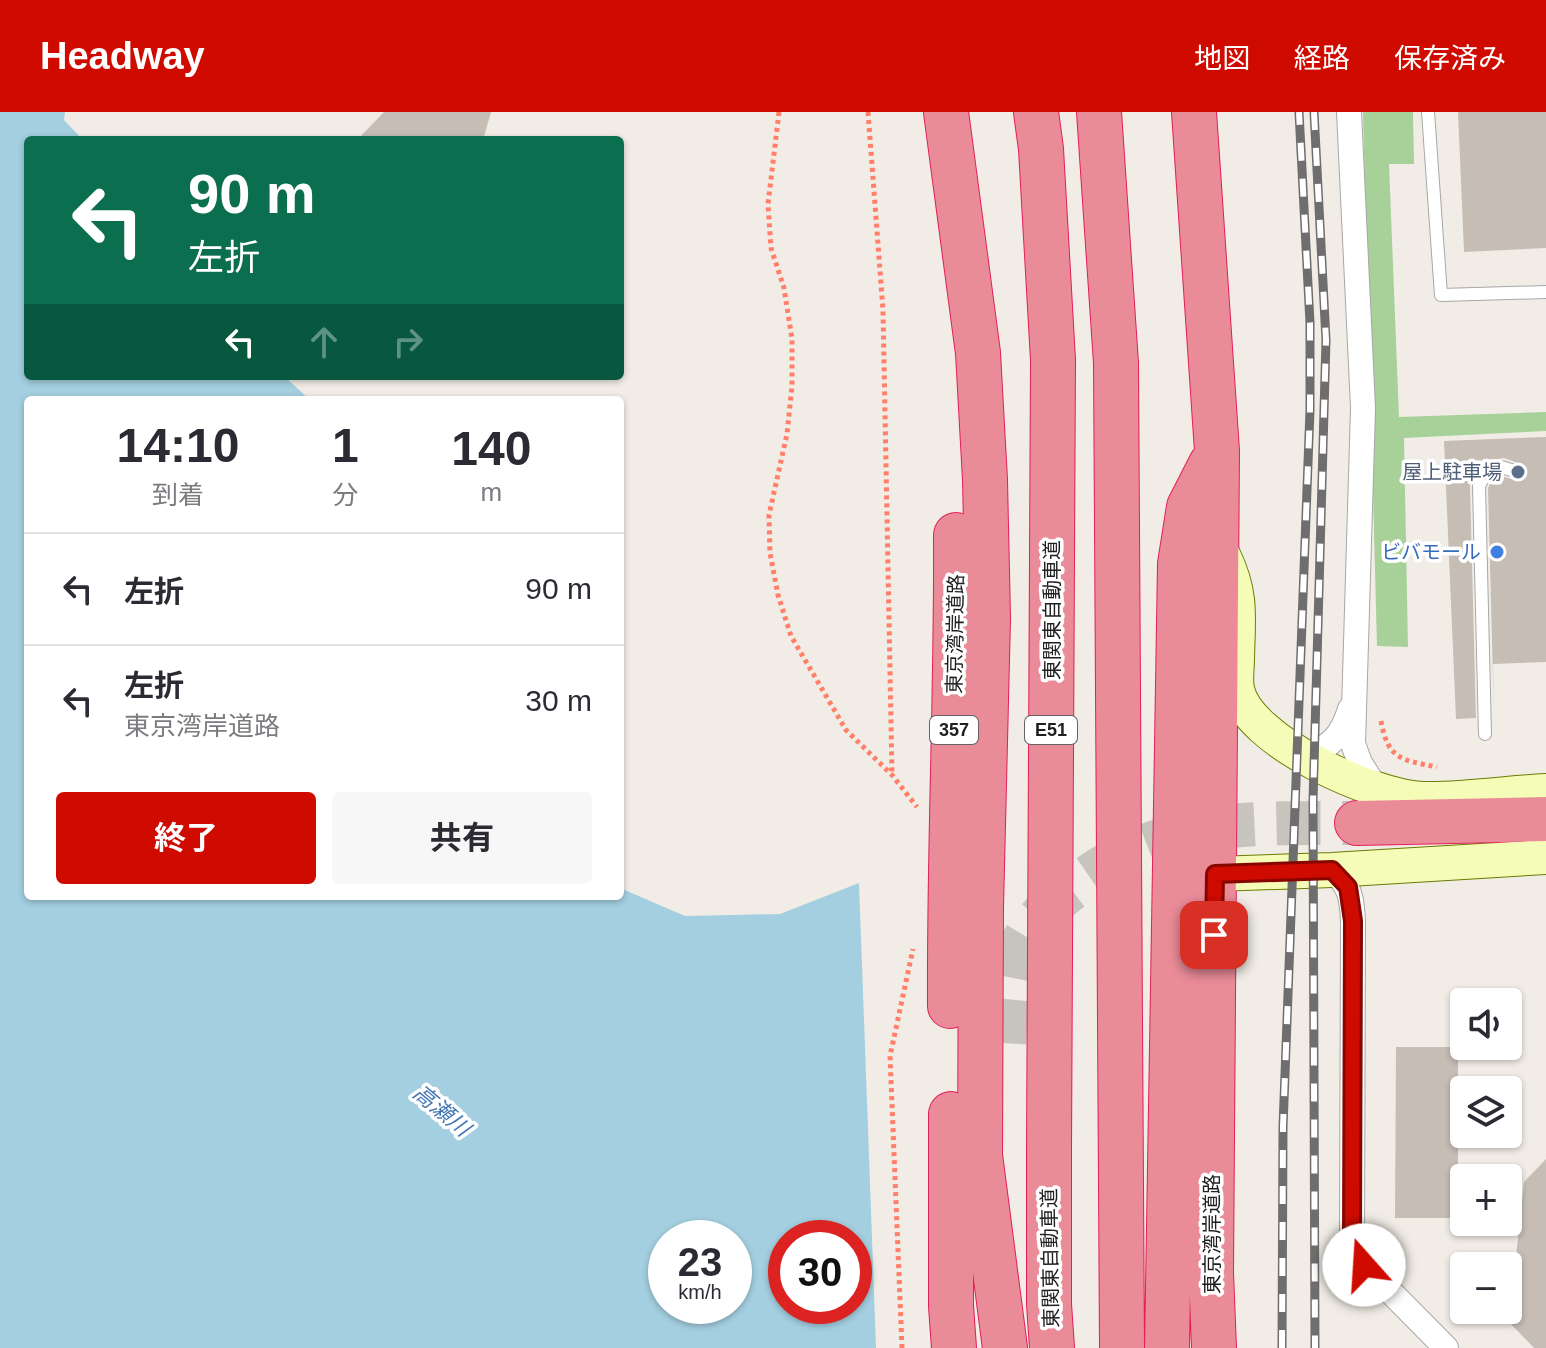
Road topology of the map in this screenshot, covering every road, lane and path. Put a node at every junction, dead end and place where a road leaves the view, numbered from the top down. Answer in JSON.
{"nodes":[{"id":1,"x":779,"y":112,"type":"edge"},
{"id":2,"x":868,"y":112,"type":"edge"},
{"id":3,"x":935,"y":112,"type":"edge"},
{"id":4,"x":946,"y":112,"type":"edge"},
{"id":5,"x":1036,"y":112,"type":"edge"},
{"id":6,"x":1099,"y":112,"type":"edge"},
{"id":7,"x":1194,"y":112,"type":"edge"},
{"id":8,"x":1349,"y":112,"type":"edge"},
{"id":9,"x":1428,"y":112,"type":"edge"},
{"id":10,"x":1546,"y":292,"type":"edge"},
{"id":11,"x":1217,"y":451,"type":"junction"},
{"id":12,"x":1518,"y":472,"type":"dead end"},
{"id":13,"x":1218,"y":546,"type":"junction"},
{"id":14,"x":1356,"y":675,"type":"junction"},
{"id":15,"x":1380,"y":717,"type":"dead end"},
{"id":16,"x":1485,"y":734,"type":"dead end"},
{"id":17,"x":1304,"y":759,"type":"junction"},
{"id":18,"x":1447,"y":768,"type":"dead end"},
{"id":19,"x":892,"y":775,"type":"junction"},
{"id":20,"x":1546,"y":791,"type":"edge"},
{"id":21,"x":1366,"y":805,"type":"junction"},
{"id":22,"x":918,"y":809,"type":"dead end"},
{"id":23,"x":1546,"y":819,"type":"edge"},
{"id":24,"x":1546,"y":857,"type":"edge"},
{"id":25,"x":1398,"y":865,"type":"junction"},
{"id":26,"x":1332,"y":870,"type":"junction"},
{"id":27,"x":1215,"y":874,"type":"junction"},
{"id":28,"x":1353,"y":921,"type":"junction"},
{"id":29,"x":915,"y":938,"type":"dead end"},
{"id":30,"x":1174,"y":960,"type":"junction"},
{"id":31,"x":1004,"y":1043,"type":"tunnel mouth"},
{"id":32,"x":1005,"y":1346,"type":"edge"},
{"id":33,"x":902,"y":1348,"type":"edge"},
{"id":34,"x":954,"y":1348,"type":"edge"},
{"id":35,"x":1052,"y":1348,"type":"edge"},
{"id":36,"x":1122,"y":1348,"type":"edge"},
{"id":37,"x":1167,"y":1348,"type":"edge"},
{"id":38,"x":1214,"y":1348,"type":"edge"},
{"id":39,"x":1446,"y":1348,"type":"edge"}],
"edges":[{"from":1,"to":19,"type":"path"},
{"from":2,"to":19,"type":"path"},
{"from":3,"to":34,"type":"highway","name":"東京湾岸道路","number":"357"},
{"from":4,"to":32,"type":"highway"},
{"from":5,"to":35,"type":"highway","name":"東関東自動車道","number":"E51"},
{"from":6,"to":36,"type":"highway"},
{"from":7,"to":11,"type":"highway","name":"東京湾岸道路"},
{"from":8,"to":14,"type":"street"},
{"from":9,"to":10,"type":"lane"},
{"from":11,"to":13,"type":"highway","name":"東京湾岸道路"},
{"from":11,"to":30,"type":"highway"},
{"from":12,"to":16,"type":"lane"},
{"from":13,"to":17,"type":"street"},
{"from":13,"to":27,"type":"highway","name":"東京湾岸道路"},
{"from":14,"to":17,"type":"street"},
{"from":14,"to":21,"type":"street"},
{"from":15,"to":18,"type":"path"},
{"from":17,"to":21,"type":"street"},
{"from":19,"to":22,"type":"path"},
{"from":20,"to":21,"type":"street"},
{"from":21,"to":23,"type":"highway"},
{"from":24,"to":25,"type":"street"},
{"from":25,"to":26,"type":"street"},
{"from":25,"to":28,"type":"street"},
{"from":26,"to":27,"type":"street"},
{"from":26,"to":28,"type":"street"},
{"from":27,"to":30,"type":"highway"},
{"from":27,"to":38,"type":"highway","name":"東京湾岸道路"},
{"from":28,"to":39,"type":"street"},
{"from":29,"to":33,"type":"path"},
{"from":30,"to":37,"type":"highway"},
{"from":31,"to":32,"type":"highway"}]}
